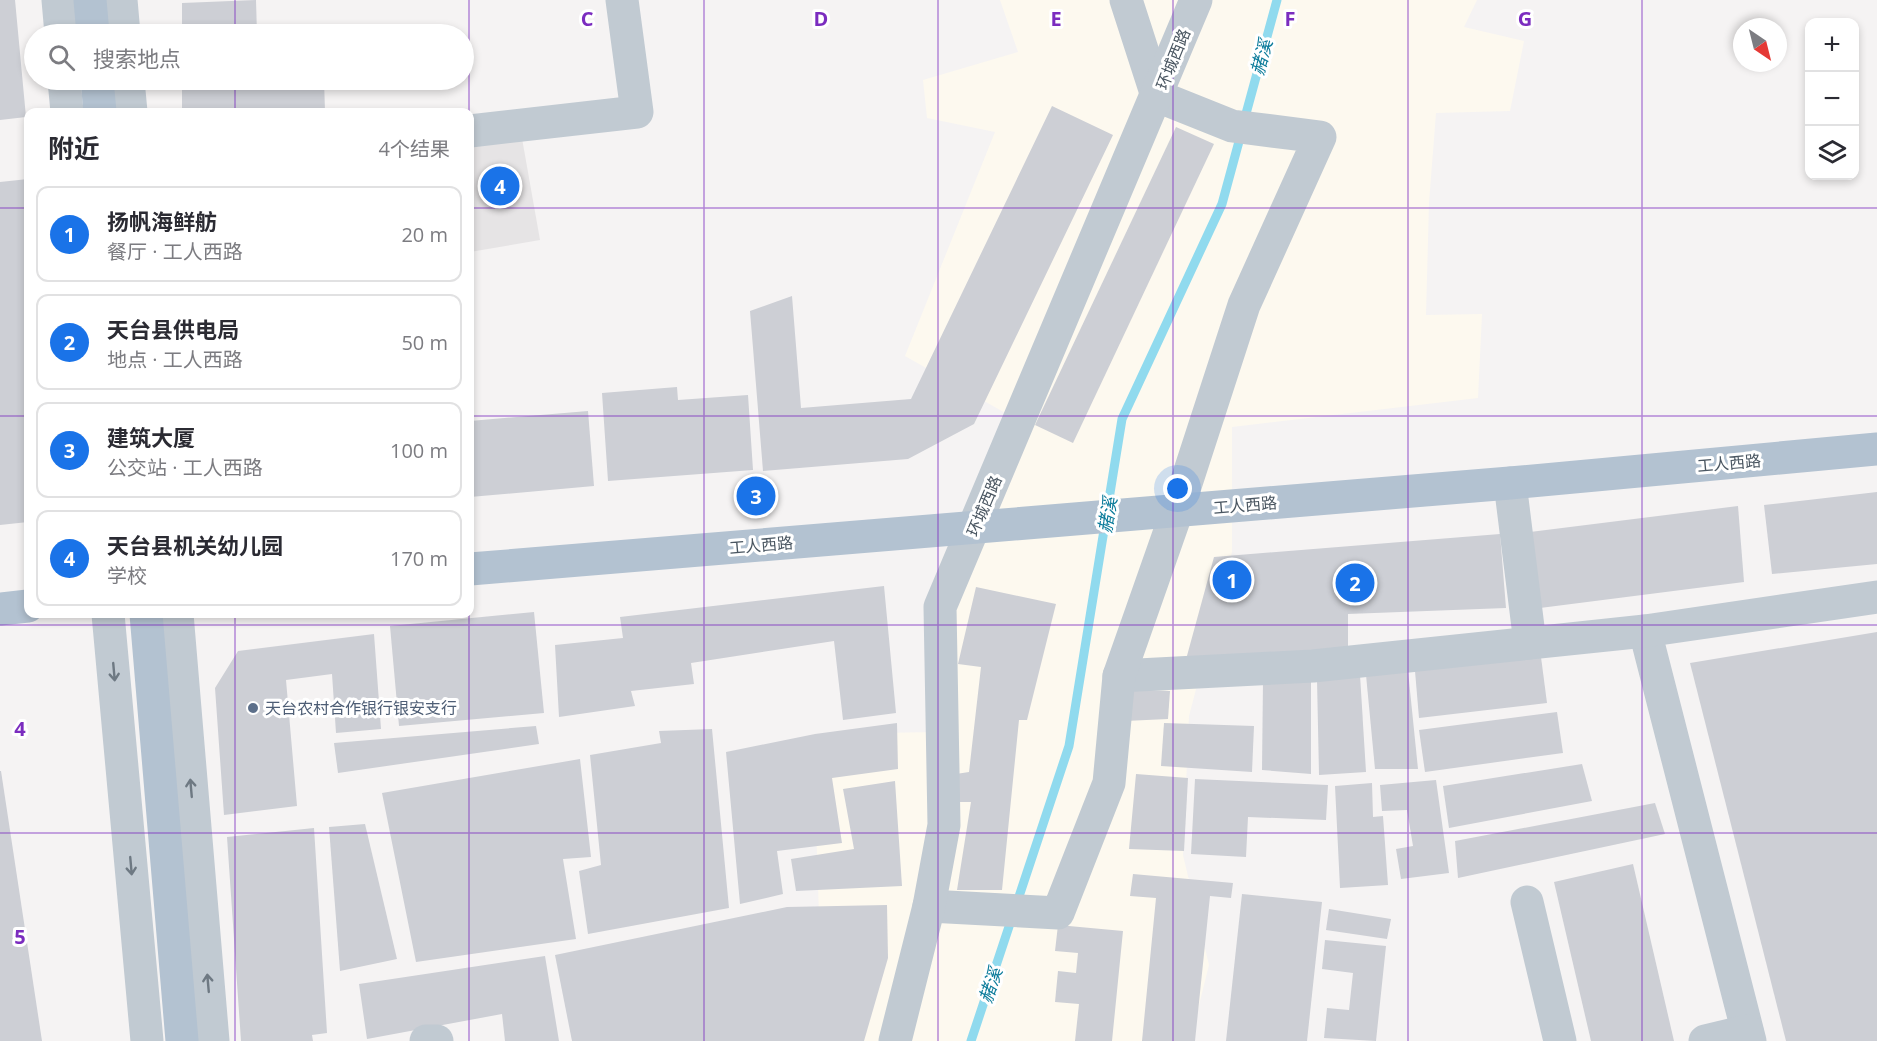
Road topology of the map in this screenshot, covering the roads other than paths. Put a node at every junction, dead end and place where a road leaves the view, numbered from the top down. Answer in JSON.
{"nodes":[{"id":1,"x":58,"y":0,"type":"edge"},
{"id":2,"x":90,"y":0,"type":"edge"},
{"id":3,"x":121,"y":0,"type":"edge"},
{"id":4,"x":622,"y":0,"type":"edge"},
{"id":5,"x":1126,"y":0,"type":"edge"},
{"id":6,"x":1196,"y":0,"type":"edge"},
{"id":7,"x":60,"y":24,"type":"edge"},
{"id":8,"x":92,"y":24,"type":"edge"},
{"id":9,"x":123,"y":24,"type":"edge"},
{"id":10,"x":65,"y":90,"type":"edge"},
{"id":11,"x":98,"y":90,"type":"edge"},
{"id":12,"x":129,"y":90,"type":"edge"},
{"id":13,"x":1157,"y":96,"type":"junction"},
{"id":14,"x":67,"y":108,"type":"edge"},
{"id":15,"x":100,"y":108,"type":"edge"},
{"id":16,"x":131,"y":108,"type":"edge"},
{"id":17,"x":474,"y":131,"type":"edge"},
{"id":18,"x":1877,"y":448,"type":"edge"},
{"id":19,"x":1510,"y":483,"type":"junction"},
{"id":20,"x":1177,"y":511,"type":"junction"},
{"id":21,"x":975,"y":528,"type":"junction"},
{"id":22,"x":474,"y":569,"type":"edge"},
{"id":23,"x":1877,"y":597,"type":"edge"},
{"id":24,"x":24,"y":606,"type":"edge"},
{"id":25,"x":0,"y":609,"type":"edge"},
{"id":26,"x":108,"y":618,"type":"edge"},
{"id":27,"x":146,"y":618,"type":"edge"},
{"id":28,"x":177,"y":618,"type":"edge"},
{"id":29,"x":1645,"y":631,"type":"junction"},
{"id":30,"x":1530,"y":643,"type":"junction"},
{"id":31,"x":1119,"y":675,"type":"junction"},
{"id":32,"x":1527,"y":902,"type":"dead end"},
{"id":33,"x":929,"y":906,"type":"junction"},
{"id":34,"x":1748,"y":1036,"type":"edge"},
{"id":35,"x":147,"y":1041,"type":"edge"},
{"id":36,"x":182,"y":1041,"type":"edge"},
{"id":37,"x":213,"y":1041,"type":"edge"},
{"id":38,"x":426,"y":1041,"type":"edge"},
{"id":39,"x":437,"y":1041,"type":"edge"},
{"id":40,"x":895,"y":1041,"type":"edge"},
{"id":41,"x":1560,"y":1041,"type":"edge"},
{"id":42,"x":1705,"y":1041,"type":"edge"}],
"edges":[{"from":1,"to":7,"type":"street"},
{"from":2,"to":8,"type":"main road"},
{"from":3,"to":9,"type":"street"},
{"from":4,"to":17,"type":"street"},
{"from":5,"to":13,"type":"street"},
{"from":6,"to":13,"type":"street","name":"环城西路"},
{"from":10,"to":14,"type":"street"},
{"from":11,"to":15,"type":"main road"},
{"from":12,"to":16,"type":"street"},
{"from":13,"to":20,"type":"street"},
{"from":13,"to":21,"type":"street","name":"环城西路"},
{"from":18,"to":19,"type":"main road","name":"工人西路"},
{"from":19,"to":20,"type":"main road","name":"工人西路"},
{"from":19,"to":30,"type":"street"},
{"from":20,"to":21,"type":"main road","name":"工人西路"},
{"from":20,"to":31,"type":"street"},
{"from":21,"to":22,"type":"main road","name":"工人西路"},
{"from":21,"to":33,"type":"street","name":"环城西路"},
{"from":23,"to":29,"type":"street"},
{"from":24,"to":25,"type":"main road"},
{"from":26,"to":35,"type":"street","one_way":true},
{"from":27,"to":36,"type":"main road"},
{"from":37,"to":28,"type":"street","one_way":true},
{"from":29,"to":30,"type":"street"},
{"from":29,"to":34,"type":"street"},
{"from":30,"to":31,"type":"street"},
{"from":31,"to":33,"type":"street"},
{"from":32,"to":41,"type":"street"},
{"from":33,"to":40,"type":"street","name":"环城西路"},
{"from":34,"to":42,"type":"street"},
{"from":38,"to":39,"type":"street"}]}
